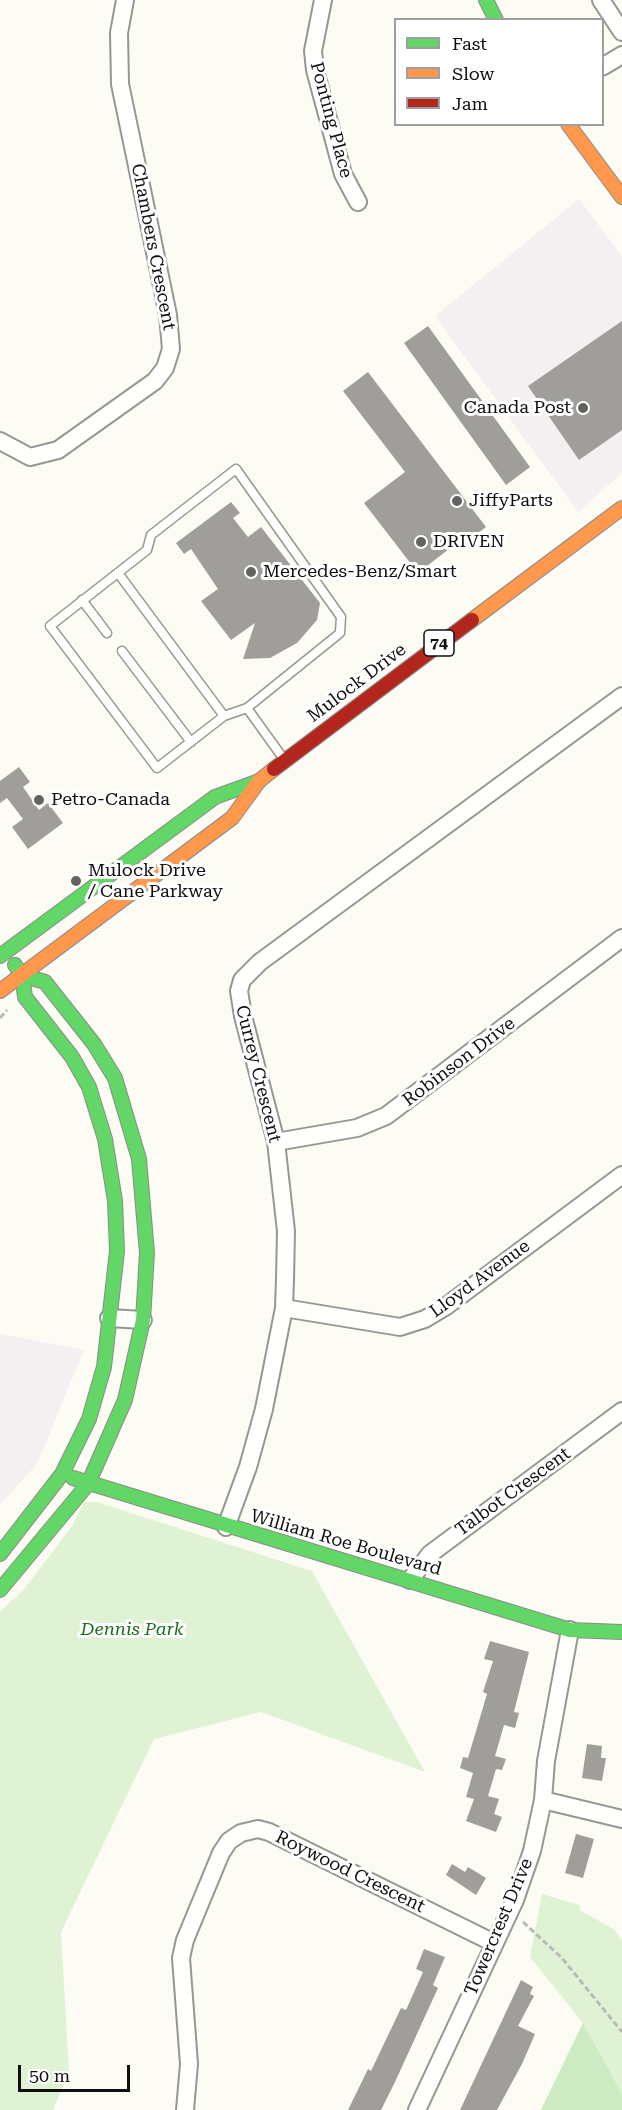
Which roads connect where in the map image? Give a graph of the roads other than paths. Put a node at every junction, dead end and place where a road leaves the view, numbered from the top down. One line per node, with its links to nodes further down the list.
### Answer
1 (125, 0): 12 (street, Chambers Crescent)
2 (323, 0): 11 (street, Ponting Place)
3 (486, 0): 5 (main road)
4 (601, 0): 6 (street)
5 (495, 18)
6 (622, 32)
7 (622, 55): 8 (street)
8 (604, 66)
9 (569, 126): 10 (main road)
10 (622, 197)
11 (358, 202)
12 (0, 441)
13 (622, 508): 22 (main road, Mulock Drive / 74)
14 (118, 573): 15 (lane); 19 (lane); 20 (lane)
15 (82, 600): 16 (lane); 21 (lane)
16 (108, 633)
17 (122, 651): 21 (lane)
18 (622, 696): 28 (street, Currey Crescent)
19 (247, 708): 20 (lane); 22 (lane)
20 (224, 716): 21 (lane)
21 (191, 742)
22 (284, 760): 23 (main road, Mulock Drive / 74)
23 (259, 781): 25 (main road, Mulock Drive / 74); 26 (main road, Mulock Drive / 74)
24 (622, 938): 28 (street, Robinson Drive)
25 (3, 954): 26 (main road)
26 (22, 975): 27 (main road, Mulock Drive / 74); 31 (main road); 32 (main road)
27 (0, 991)
28 (276, 1142): 30 (street, Currey Crescent)
29 (622, 1175): 30 (street, Lloyd Avenue)
30 (284, 1308): 36 (street, Currey Crescent)
31 (109, 1318): 32 (street); 34 (main road)
32 (143, 1320): 35 (main road)
33 (622, 1411): 38 (street, Talbot Crescent)
34 (62, 1474): 35 (main road, William Roe Boulevard); 37 (main road)
35 (88, 1484): 36 (main road, William Roe Boulevard); 39 (main road)
36 (226, 1527): 38 (main road, William Roe Boulevard)
37 (0, 1554)
38 (410, 1580): 40 (main road, William Roe Boulevard)
39 (0, 1590)
40 (570, 1630): 41 (main road, William Roe Boulevard); 42 (street, Towercrest Drive)
41 (622, 1632)
42 (543, 1800): 43 (street); 44 (street, Towercrest Drive)
43 (622, 1819)
44 (494, 1943): 45 (street, Roywood Crescent); 46 (street, Towercrest Drive)
45 (185, 2110)
46 (417, 2110)

